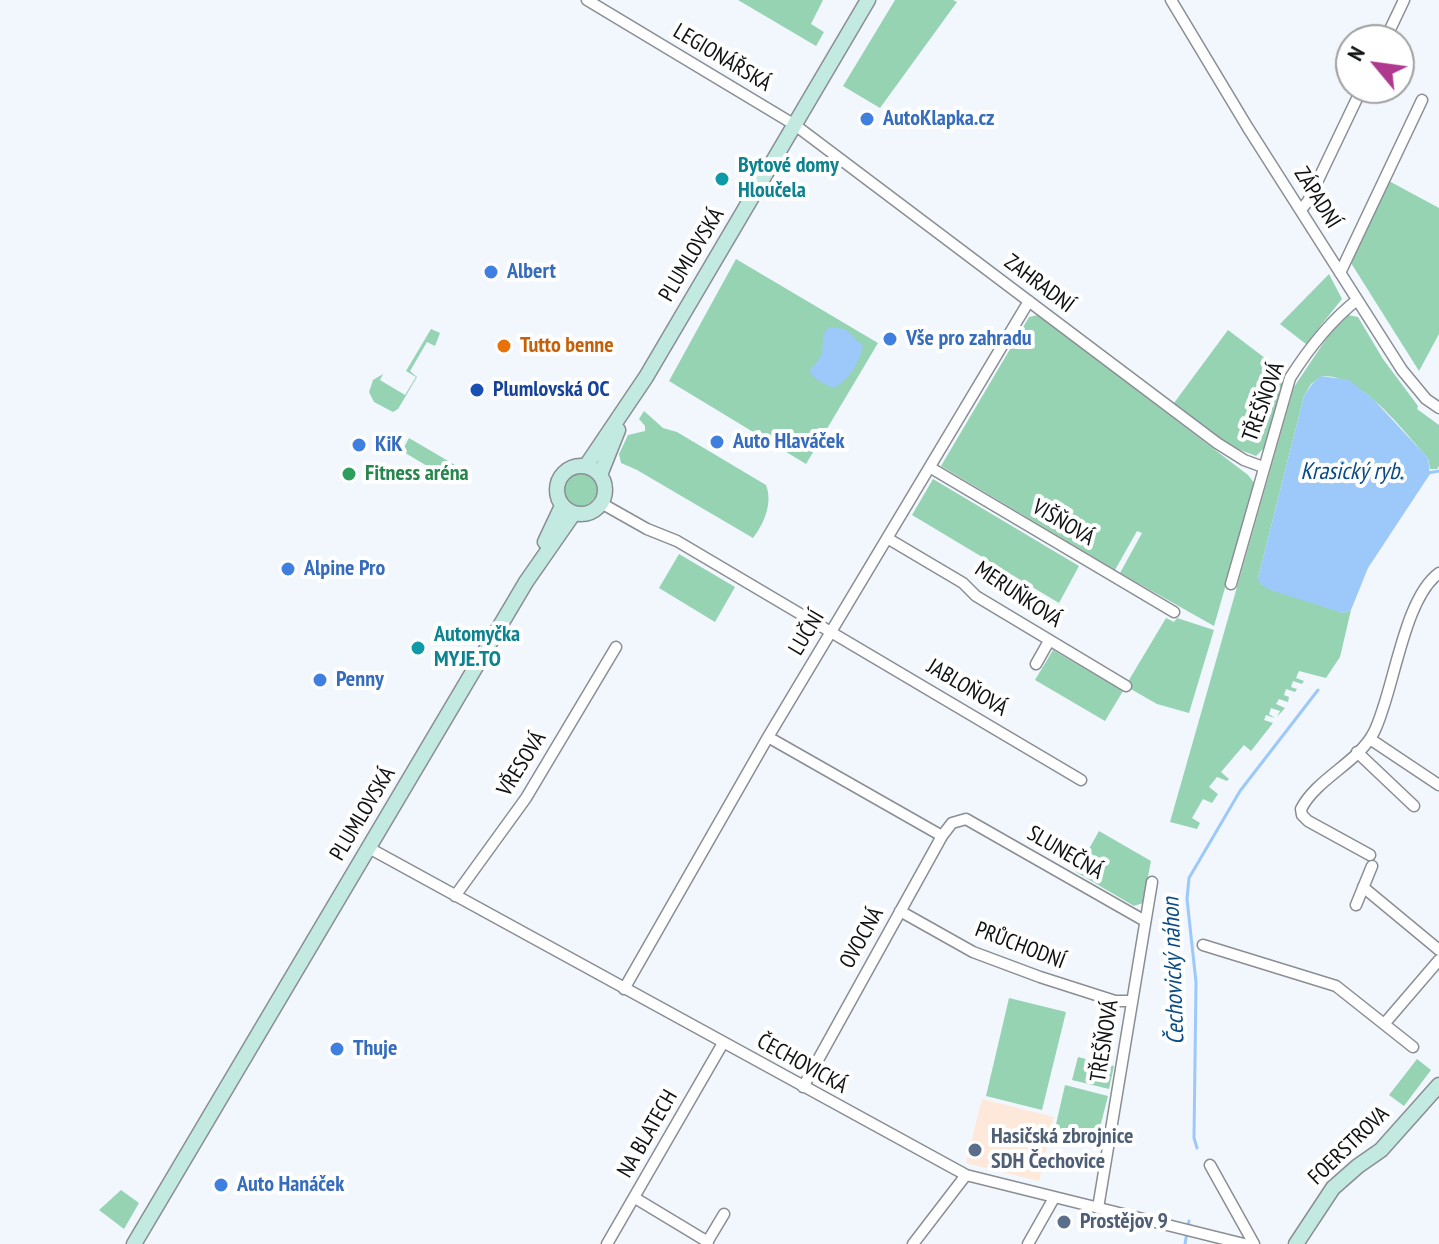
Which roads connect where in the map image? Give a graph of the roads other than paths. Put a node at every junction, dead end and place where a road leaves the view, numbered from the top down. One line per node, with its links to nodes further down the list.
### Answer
1 (587, 0): 8 (street, LEGIONÁŘSKÁ)
2 (868, 0): 8 (main road, PLUMLOVSKÁ)
3 (1171, 0): 9 (street, ZÁPADNÍ)
4 (1404, 0): 5 (street)
5 (1393, 24)
6 (1422, 100): 10 (street)
7 (1354, 104): 9 (street)
8 (795, 125): 12 (street, ZAHRADNÍ); 13 (main road, PLUMLOVSKÁ)
9 (1301, 210): 10 (street, ZÁPADNÍ)
10 (1340, 273): 11 (street, ZÁPADNÍ)
11 (1357, 300): 14 (street, ZÁPADNÍ); 16 (street, TŘEŠŇOVÁ)
12 (1029, 301): 16 (street, ZAHRADNÍ); 17 (street, LUČNÍ)
13 (627, 407): 15 (main road, PLUMLOVSKÁ); 18 (main road, PLUMLOVSKÁ)
14 (1439, 408)
15 (586, 466): 18 (main road); 20 (main road, PLUMLOVSKÁ)
16 (1263, 467): 23 (street, TŘEŠŇOVÁ)
17 (931, 468): 21 (street, LUČNÍ); 24 (street, VIŠŇOVÁ)
18 (600, 475): 19 (main road, PLUMLOVSKÁ)
19 (601, 503): 20 (main road); 25 (street)
20 (568, 510): 38 (main road, PLUMLOVSKÁ)
21 (887, 538): 25 (street, LUČNÍ); 26 (street, MERUŇKOVÁ)
22 (1439, 573): 31 (street)
23 (1231, 584)
24 (1174, 612)
25 (831, 631): 30 (street, LUČNÍ); 33 (street, JABLOŇOVÁ)
26 (1049, 641): 28 (street); 29 (street, MERUŇKOVÁ)
27 (616, 647): 41 (street, VŘESOVÁ)
28 (1036, 664)
29 (1126, 686)
30 (768, 737): 37 (street); 48 (street, LUČNÍ)
31 (1370, 739): 32 (street); 34 (street)
32 (1357, 752): 35 (street); 40 (street)
33 (1081, 780)
34 (1439, 785)
35 (1414, 806)
36 (966, 819): 37 (street, OVOCNÁ); 44 (street, SLUNEČNÁ)
37 (942, 836): 43 (street, OVOCNÁ)
38 (369, 848): 41 (street, ČECHOVICKÁ); 62 (main road, PLUMLOVSKÁ)
39 (1152, 882): 44 (street, TŘEŠŇOVÁ)
40 (1363, 887): 42 (street); 46 (street)
41 (455, 896): 48 (street, ČECHOVICKÁ)
42 (1356, 905)
43 (900, 911): 49 (street, PRŮCHODNÍ); 54 (street, OVOCNÁ)
44 (1145, 921): 49 (street, TŘEŠŇOVÁ)
45 (1203, 945): 50 (street)
46 (1439, 950)
47 (1439, 960): 50 (street)
48 (624, 989): 51 (street, ČECHOVICKÁ)
49 (1131, 1001): 59 (street, TŘEŠŇOVÁ)
50 (1385, 1023): 52 (street)
51 (723, 1043): 54 (street, ČECHOVICKÁ); 57 (street, NA BLATECH)
52 (1413, 1047)
53 (1439, 1085): 68 (main road, FOERSTROVA)
54 (803, 1087): 56 (street, ČECHOVICKÁ)
55 (1210, 1165): 67 (street)
56 (966, 1175): 58 (street, ČECHOVICKÁ); 64 (street)
57 (635, 1198): 61 (street); 63 (street, NA BLATECH)
58 (1054, 1198): 59 (street, ČECHOVICKÁ); 65 (street)
59 (1098, 1208): 66 (street, ČECHOVICKÁ)
60 (724, 1214): 61 (street)
61 (707, 1243)
62 (134, 1244)
63 (607, 1244)
64 (913, 1244)
65 (1028, 1244)
66 (1244, 1244)
67 (1254, 1244)
68 (1296, 1244)

